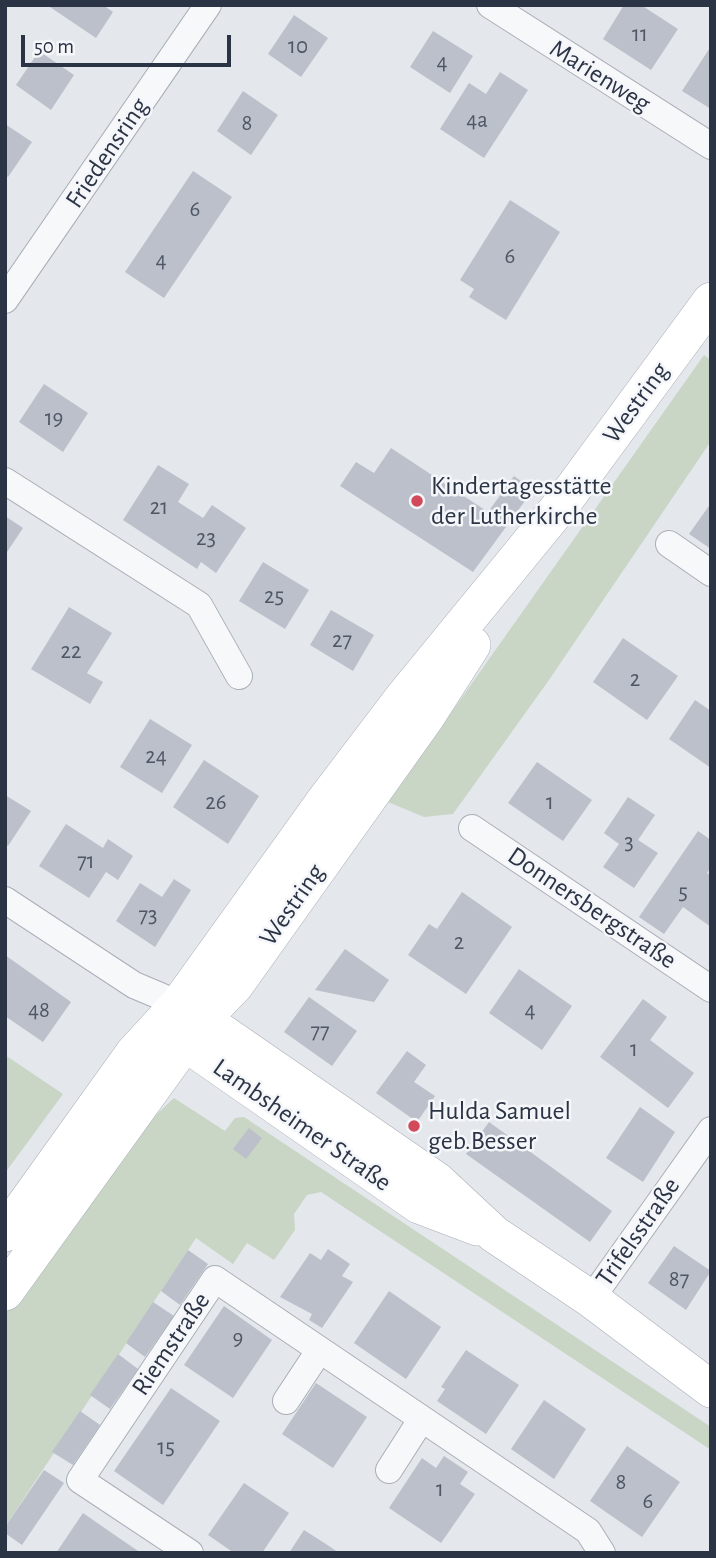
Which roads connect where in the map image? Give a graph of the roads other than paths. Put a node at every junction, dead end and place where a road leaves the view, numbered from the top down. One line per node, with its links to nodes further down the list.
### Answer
1 (208, 5): 4 (street, Friedensring)
2 (490, 5): 3 (street, Marienweg)
3 (711, 146)
4 (5, 300)
5 (711, 301): 13 (main road, Westring)
6 (5, 481): 9 (street)
7 (669, 544): 8 (street)
8 (711, 573)
9 (239, 676)
10 (472, 828): 12 (street, Donnersbergstraße)
11 (5, 900): 13 (street, Lambsheimer Straße)
12 (711, 989)
13 (181, 1023): 15 (main road, Westring); 16 (main road, Westring); 17 (main road, Lambsheimer Straße)
14 (711, 1130): 17 (street, Trifelsstraße)
15 (5, 1233)
16 (5, 1292)
17 (591, 1299): 19 (main road, Lambsheimer Straße)
18 (319, 1351): 20 (street); 21 (street, Riemstraße); 23 (street, Riemstraße)
19 (711, 1389)
20 (286, 1401)
21 (421, 1420): 22 (street); 24 (street, Riemstraße)
22 (389, 1470)
23 (187, 1552)
24 (602, 1553)

